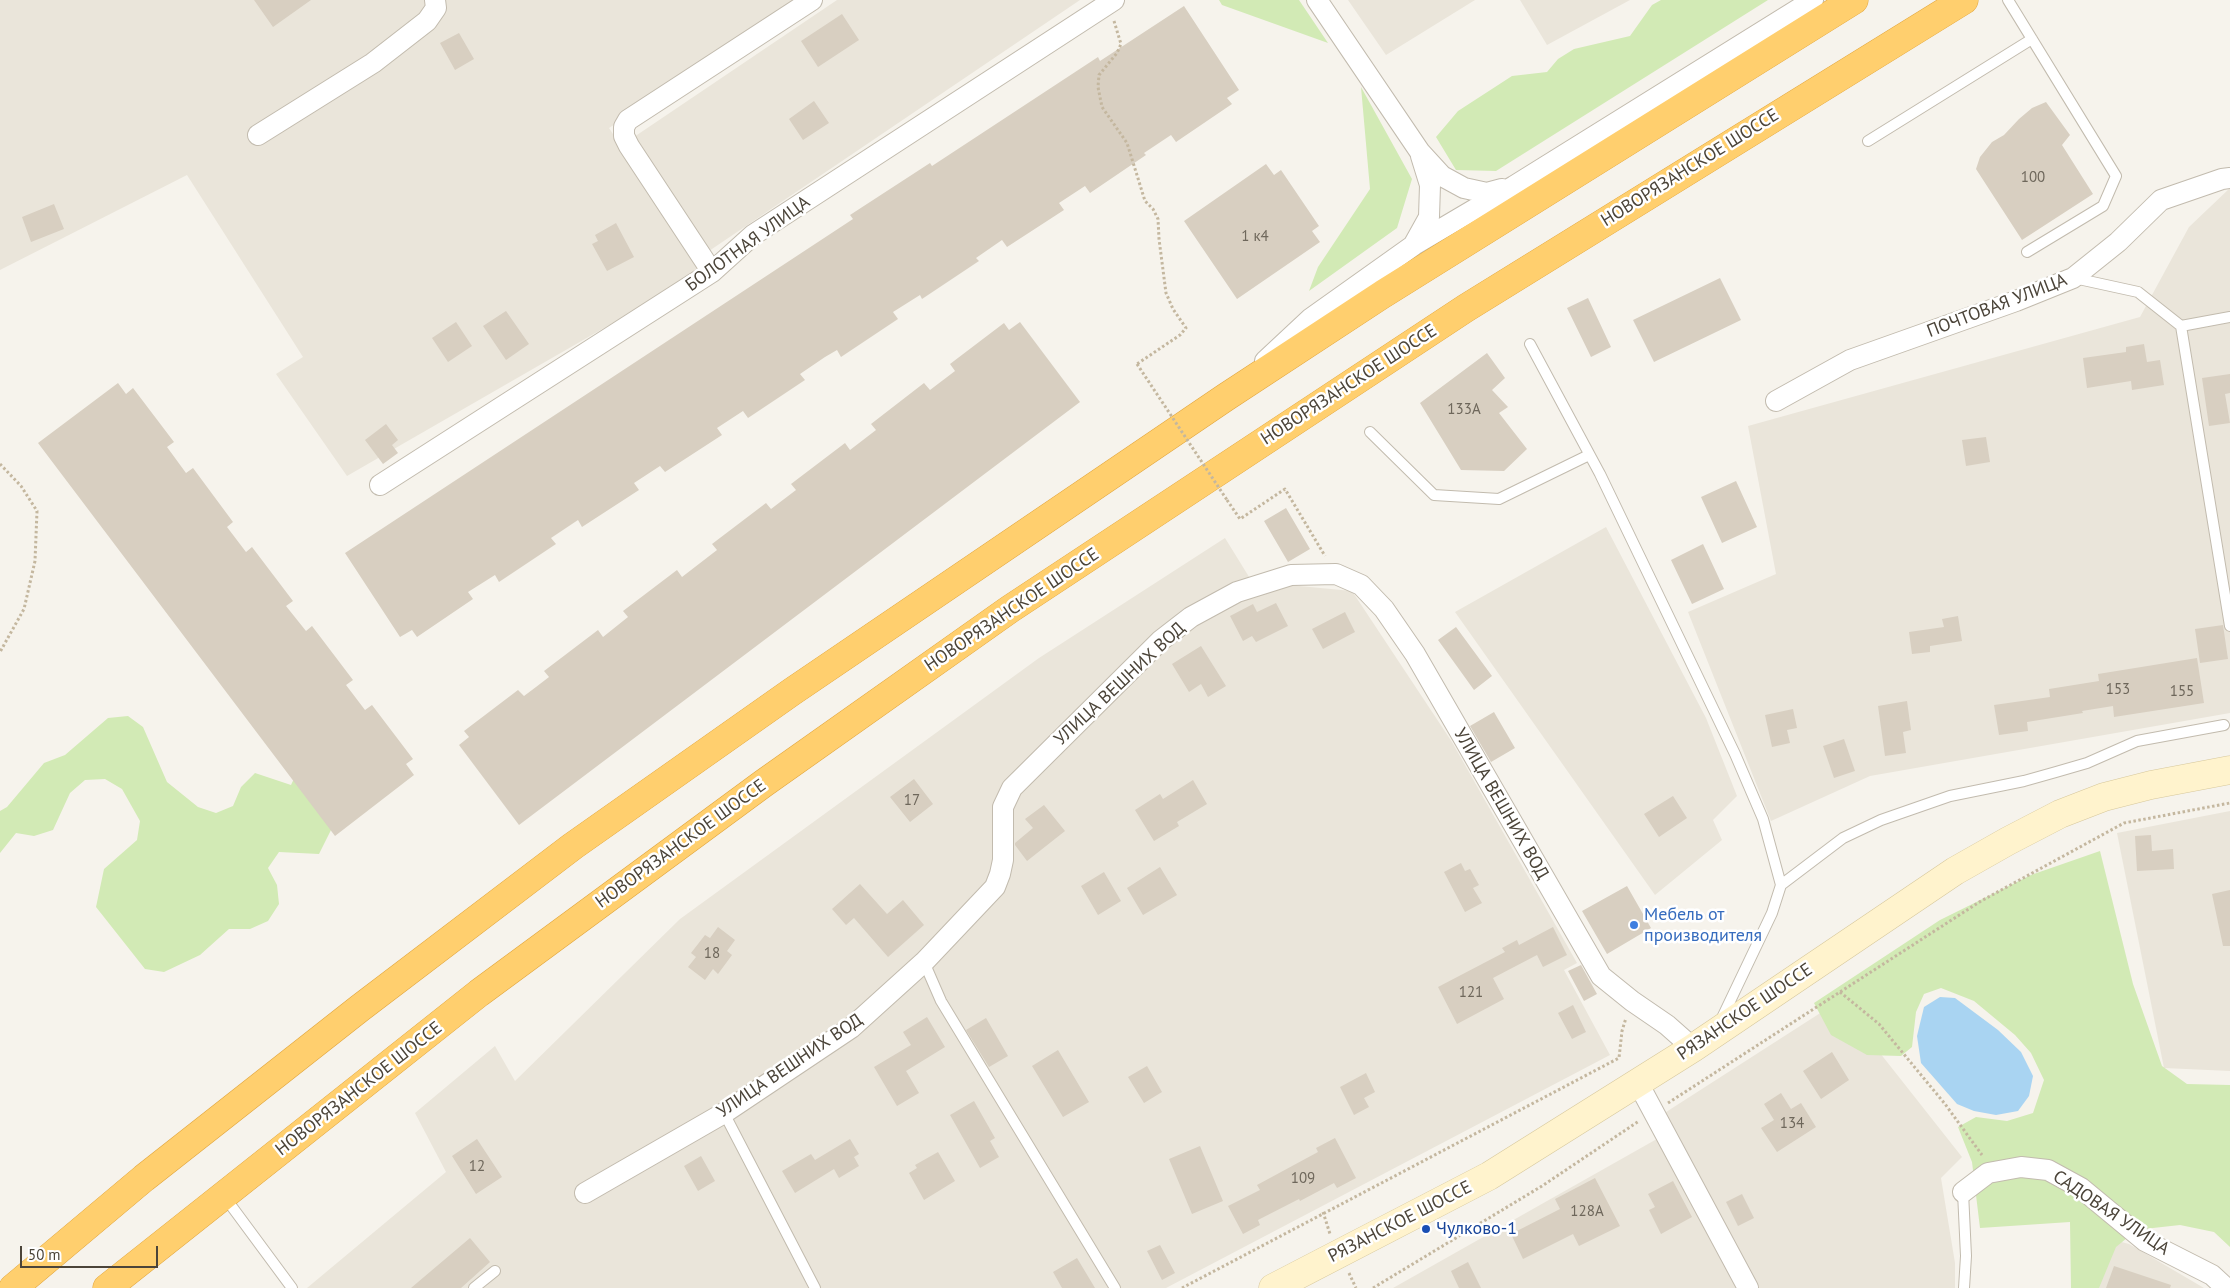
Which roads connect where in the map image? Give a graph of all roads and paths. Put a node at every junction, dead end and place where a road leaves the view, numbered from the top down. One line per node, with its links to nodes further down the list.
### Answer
1 (436, 0): 10 (street)
2 (812, 0): 17 (street)
3 (1114, 0): 17 (street, БОЛОТНАЯ УЛИЦА); 28 (path, bridge)
4 (1317, 0): 12 (street)
5 (1813, 0): 14 (street)
6 (1854, 0): 22 (highway)
7 (1964, 0): 46 (highway, НОВОРЯЗАНСКОЕ ШОССЕ)
8 (2008, 0): 9 (lane)
9 (2032, 39): 11 (lane); 16 (lane)
10 (258, 135)
11 (1868, 140)
12 (1420, 152): 14 (street); 15 (street)
13 (2230, 178): 18 (street, ПОЧТОВАЯ УЛИЦА)
14 (1514, 186): 15 (street)
15 (1414, 245): 22 (street)
16 (2027, 252)
17 (712, 272): 27 (street, БОЛОТНАЯ УЛИЦА)
18 (2073, 278): 20 (lane); 23 (street, ПОЧТОВАЯ УЛИЦА)
19 (2230, 317): 20 (lane)
20 (2181, 326): 29 (lane)
21 (1530, 344): 25 (lane)
22 (1226, 398): 51 (highway)
23 (1776, 401)
24 (1370, 432): 25 (lane)
25 (1589, 455): 34 (lane)
26 (0, 464): 30 (path)
27 (380, 485)
28 (1336, 574): 35 (street, УЛИЦА ВЕШНИХ ВОД); 37 (street, УЛИЦА ВЕШНИХ ВОД)
29 (2230, 626)
30 (0, 652)
31 (2224, 725): 34 (lane)
32 (2230, 770): 38 (main road, РЯЗАНСКОЕ ШОССЕ)
33 (2230, 803): 36 (path)
34 (1781, 885): 38 (lane)
35 (924, 962): 41 (street, УЛИЦА ВЕШНИХ ВОД); 56 (lane)
36 (1840, 992): 42 (path); 43 (path)
37 (1632, 1002): 39 (street, УЛИЦА ВЕШНИХ ВОД); 47 (path)
38 (1716, 1032): 39 (main road, РЯЗАНСКОЕ ШОССЕ)
39 (1694, 1048): 40 (main road, РЯЗАНСКОЕ ШОССЕ)
40 (1638, 1083): 42 (street); 58 (main road, РЯЗАНСКОЕ ШОССЕ)
41 (724, 1112): 45 (street, УЛИЦА ВЕШНИХ ВОД); 55 (lane)
42 (1654, 1112): 60 (path); 61 (street)
43 (1995, 1172): 44 (street, САДОВАЯ УЛИЦА); 63 (street, САДОВАЯ УЛИЦА)
44 (1964, 1192): 62 (lane)
45 (585, 1193)
46 (224, 1196): 52 (highway, НОВОРЯЗАНСКОЕ ШОССЕ); 53 (lane)
47 (1323, 1212): 48 (path); 57 (path)
48 (1331, 1239)
49 (495, 1271): 54 (lane)
50 (1348, 1272): 59 (path)
51 (13, 1288)
52 (107, 1288)
53 (292, 1288)
54 (474, 1288)
55 (815, 1288)
56 (1115, 1288)
57 (1182, 1288)
58 (1273, 1288)
59 (1356, 1288)
60 (1373, 1288)
61 (1748, 1288)
62 (1964, 1288)
63 (2226, 1288)

